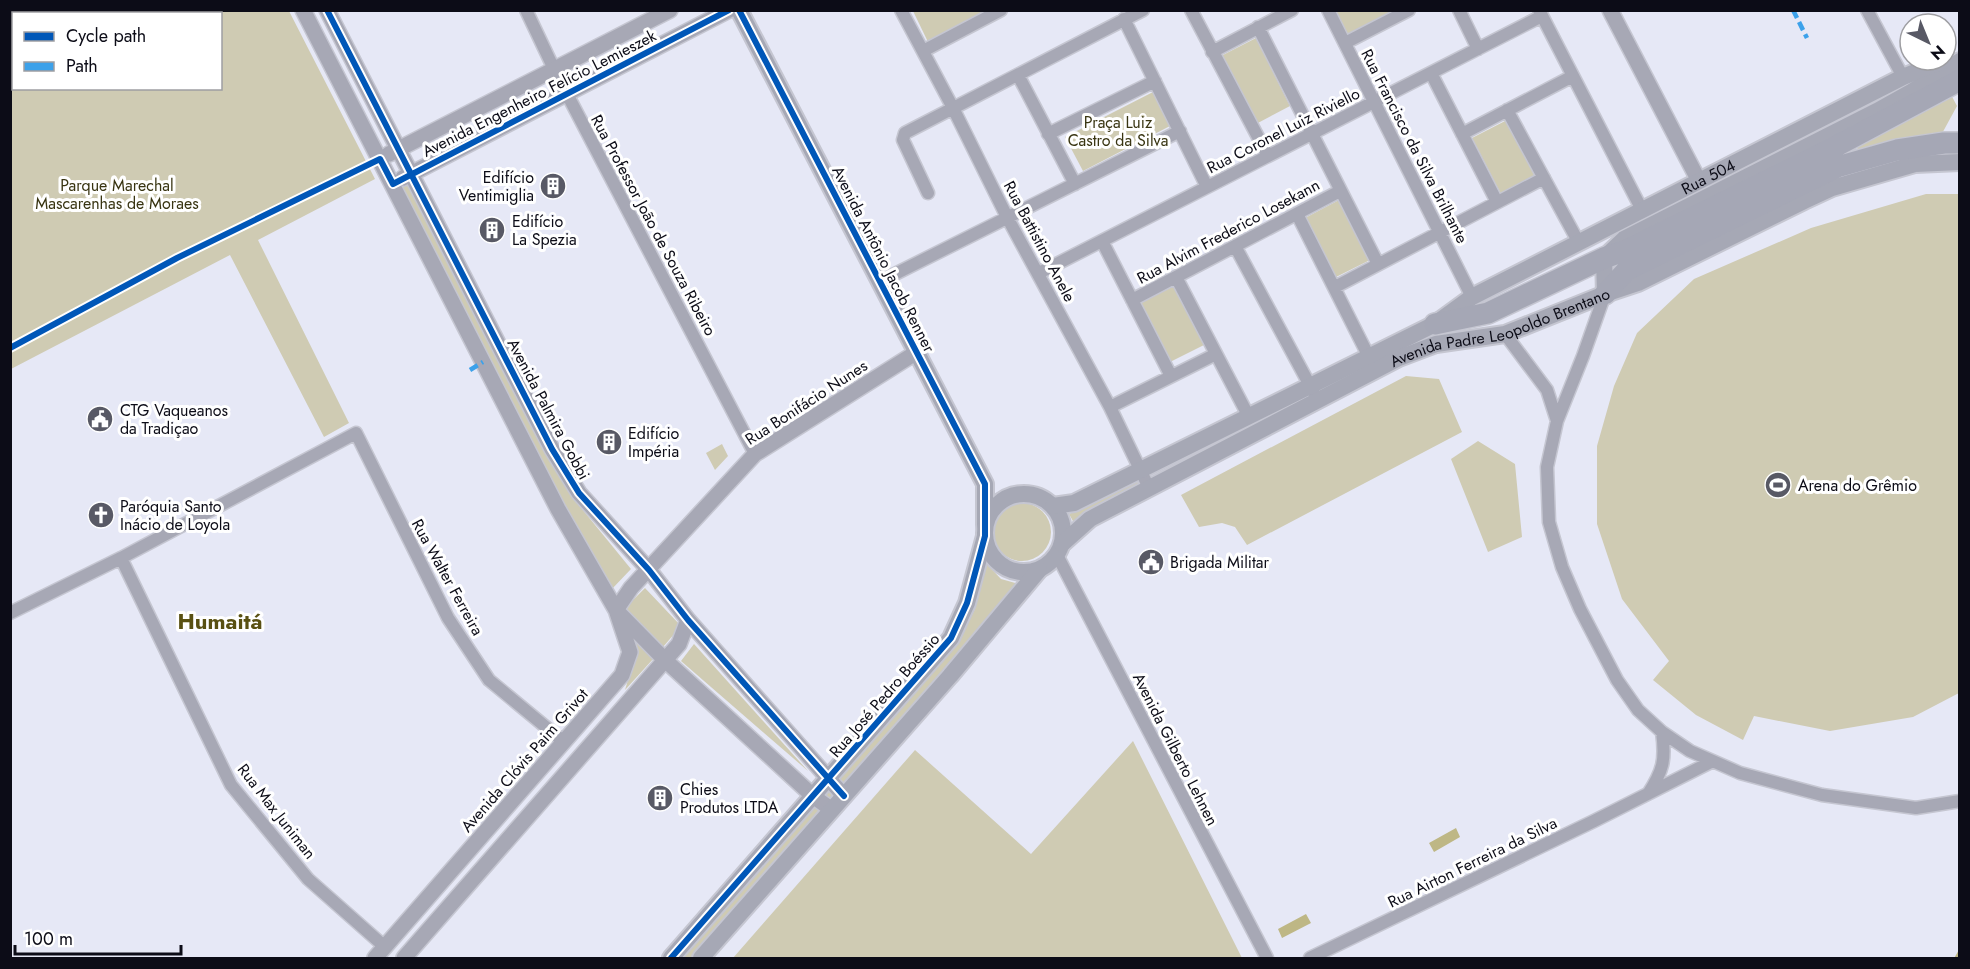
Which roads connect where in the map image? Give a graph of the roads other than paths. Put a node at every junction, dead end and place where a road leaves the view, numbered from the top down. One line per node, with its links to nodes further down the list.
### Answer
1 (303, 10): 44 (street)
2 (327, 10): 42 (street, Avenida Palmira Gobbi)
3 (526, 10): 25 (street, Rua Professor João de Souza Ribeiro)
4 (670, 10): 25 (street, Avenida Engenheiro Felício Lemieszek)
5 (729, 10): 33 (street, Avenida Engenheiro Felício Lemieszek)
6 (739, 10): 67 (main road, Avenida Antônio Jacob Renner)
7 (901, 10): 22 (street, Rua Battistino Anele)
8 (1001, 10): 22 (street)
9 (1143, 10): 18 (street)
10 (1191, 10): 23 (street)
11 (1292, 10): 19 (street)
12 (1328, 10): 20 (street, Rua Francisco da Silva Brilhante)
13 (1409, 10): 20 (street)
14 (1459, 10): 21 (street)
15 (1610, 10): 48 (street)
16 (1867, 10): 30 (street)
17 (1540, 13): 21 (street, Rua Coronel Luiz Riviello); 29 (street)
18 (1124, 19): 28 (street); 32 (street)
19 (1258, 27): 23 (street); 39 (street)
20 (1345, 43): 34 (street, Rua Francisco da Silva Brilhante)
21 (1478, 49): 26 (street, Rua Coronel Luiz Riviello)
22 (923, 51): 35 (street, Rua Battistino Anele)
23 (1212, 52): 43 (street)
24 (1959, 61): 55 (main road)
25 (554, 69): 33 (street, Rua Professor João de Souza Ribeiro); 42 (street, Avenida Engenheiro Felício Lemieszek)
26 (1431, 72): 34 (street, Rua Coronel Luiz Riviello); 40 (street)
27 (1916, 72): 30 (main road, Rua 504)
28 (1018, 75): 35 (street); 38 (street)
29 (1573, 76): 36 (street); 56 (street)
30 (1903, 77): 48 (main road, Rua 504)
31 (1959, 80): 63 (highway)
32 (1155, 81): 37 (street); 38 (street)
33 (567, 94): 46 (street, Avenida Engenheiro Felício Lemieszek); 84 (street, Rua Professor João de Souza Ribeiro)
34 (1373, 102): 39 (street, Rua Coronel Luiz Riviello); 59 (street, Rua Francisco da Silva Brilhante)
35 (953, 108): 53 (street); 58 (street, Rua Battistino Anele)
36 (1507, 110): 40 (street); 47 (street)
37 (1180, 131): 50 (street); 51 (street)
38 (1048, 134): 50 (street)
39 (1311, 134): 43 (street, Rua Coronel Luiz Riviello); 52 (street)
40 (1462, 134): 54 (street)
41 (1959, 143): 69 (highway)
42 (397, 150): 44 (street, Avenida Engenheiro Felício Lemieszek); 46 (street, Avenida Palmira Gobbi)
43 (1268, 156): 51 (street, Rua Coronel Luiz Riviello)
44 (380, 159): 49 (street)
45 (1959, 162): 69 (main road, Avenida Padre Leopoldo Brentano)
46 (410, 175): 49 (street, Avenida Engenheiro Felício Lemieszek); 94 (street, Avenida Palmira Gobbi)
47 (1544, 178): 54 (street); 61 (street)
48 (1699, 181): 55 (main road); 56 (main road, Rua 504)
49 (393, 184): 96 (street)
50 (1075, 184): 58 (street)
51 (1207, 187): 60 (street, Rua Coronel Luiz Riviello)
52 (1340, 191): 57 (street, Rua Alvim Frederico Losekann); 64 (street)
53 (928, 194)
54 (1497, 202): 59 (street)
55 (1682, 209): 63 (main road)
56 (1642, 210): 61 (main road, Rua 504)
57 (1297, 214): 62 (street, Rua Alvim Frederico Losekann); 68 (street)
58 (1007, 217): 65 (street, Rua Battistino Anele); 67 (street)
59 (1439, 232): 64 (street); 70 (street, Rua Francisco da Silva Brilhante)
60 (1102, 241): 65 (street, Rua Coronel Luiz Riviello); 71 (street)
61 (1579, 243): 70 (main road, Rua 504)
62 (1235, 246): 66 (street, Rua Alvim Frederico Losekann); 79 (street)
63 (1604, 258): 69 (main road); 72 (highway)
64 (1378, 264): 68 (street)
65 (1039, 273): 80 (street, Rua Battistino Anele)
66 (1176, 277): 71 (street, Rua Alvim Frederico Losekann); 76 (street)
67 (881, 281): 75 (main road, Avenida Antônio Jacob Renner)
68 (1335, 287): 77 (street)
69 (1605, 294): 73 (main road, Avenida Padre Leopoldo Brentano); 82 (street)
70 (1472, 297): 72 (main road, Avenida Padre Leopoldo Brentano)
71 (1132, 300): 78 (street)
72 (1435, 324): 74 (main road, Avenida Padre Leopoldo Brentano)
73 (1505, 334): 74 (main road, Avenida Padre Leopoldo Brentano); 82 (street)
74 (1396, 351): 77 (main road, Avenida Padre Leopoldo Brentano); 79 (main road, Avenida Padre Leopoldo Brentano)
75 (917, 352): 84 (street, Rua Bonifácio Nunes); 87 (main road, Avenida Antônio Jacob Renner)
76 (1216, 354): 78 (street); 81 (street)
77 (1369, 357): 79 (main road, Avenida Padre Leopoldo Brentano)
78 (1171, 376): 80 (street)
79 (1313, 393): 81 (main road, Avenida Padre Leopoldo Brentano); 85 (main road, Avenida Padre Leopoldo Brentano)
80 (1110, 406): 86 (street, Rua Battistino Anele)
81 (1249, 417): 83 (main road, Avenida Padre Leopoldo Brentano)
82 (1557, 421): 100 (street)
83 (1176, 453): 85 (main road); 86 (main road, Avenida Padre Leopoldo Brentano)
84 (755, 454): 94 (street, Rua Bonifácio Nunes)
85 (1185, 469): 88 (main road, Avenida Padre Leopoldo Brentano)
86 (1142, 470): 88 (street, Rua Battistino Anele); 90 (main road, Avenida Padre Leopoldo Brentano)
87 (985, 484): 89 (main road); 91 (main road, Avenida Antônio Jacob Renner)
88 (1149, 488): 92 (main road, Avenida Padre Leopoldo Brentano)
89 (1008, 497): 90 (main road); 91 (main road)
90 (1053, 506): 92 (main road)
91 (985, 530): 95 (main road); 103 (main road, Rua José Pedro Boéssio)
92 (1059, 550): 95 (main road); 114 (street, Avenida Gilberto Lehnen)
93 (121, 558): 97 (street); 101 (street, Rua Walter Ferreira); 109 (street, Rua Max Juniman)
94 (649, 570): 96 (street); 98 (street, Avenida Palmira Gobbi)
95 (1039, 570): 106 (main road)
96 (616, 610): 99 (street); 101 (street, Avenida Clóvis Paim Grivot)
97 (10, 613)
98 (688, 620): 99 (street); 103 (street, Avenida Palmira Gobbi)
99 (665, 660): 105 (street); 111 (street)
100 (1662, 732): 102 (street); 104 (street)
101 (564, 742): 109 (street, Avenida Clóvis Paim Grivot)
102 (1711, 762): 104 (street, Rua Airton Ferreira da Silva); 107 (street)
103 (829, 778): 105 (main road, Rua José Pedro Boéssio); 106 (street, Avenida Palmira Gobbi)
104 (1648, 795): 115 (street, Rua Airton Ferreira da Silva)
105 (813, 796): 108 (street); 112 (main road, Rua José Pedro Boéssio)
106 (844, 796): 108 (main road)
107 (1959, 801)
108 (832, 810): 113 (main road)
109 (380, 953): 110 (street, Rua Max Juniman)
110 (398, 958)
111 (404, 958)
112 (671, 958)
113 (701, 958)
114 (1266, 958)
115 (1310, 958)

